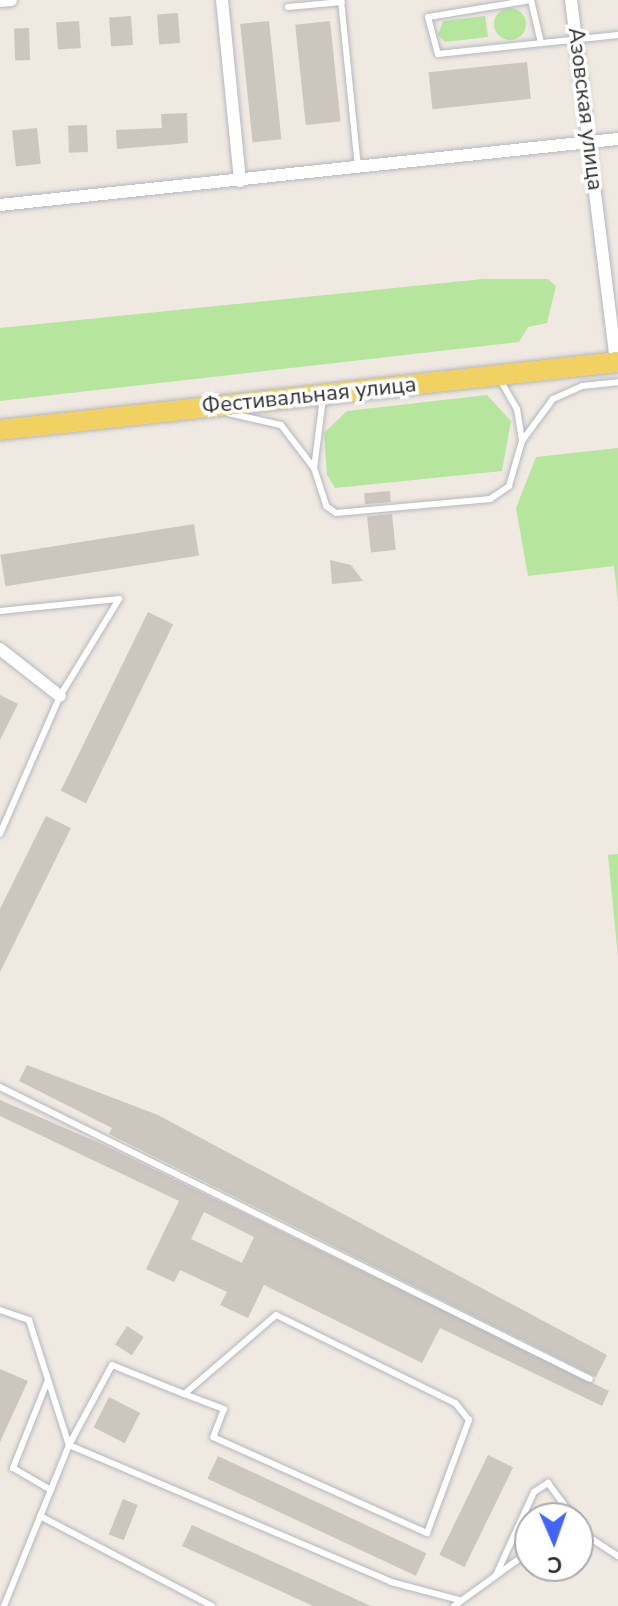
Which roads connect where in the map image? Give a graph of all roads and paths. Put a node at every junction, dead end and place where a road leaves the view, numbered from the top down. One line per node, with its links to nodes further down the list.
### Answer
1 (11, 0): 4 (street)
2 (222, 0): 13 (street)
3 (571, 0): 8 (street, Азовская улица)
4 (0, 1)
5 (342, 1): 6 (lane); 12 (lane)
6 (288, 7)
7 (618, 35): 8 (lane)
8 (576, 39): 9 (lane); 11 (street, Азовская улица)
9 (541, 43): 9 (lane)
10 (618, 139): 11 (street)
11 (589, 142): 12 (street); 15 (street, Азовская улица)
12 (358, 166): 13 (street)
13 (240, 181): 14 (street)
14 (0, 205)
15 (617, 369): 16 (main road, Фестивальная улица); 20 (lane)
16 (498, 375): 17 (main road, Фестивальная улица); 20 (lane)
17 (323, 395): 18 (main road, Фестивальная улица); 21 (lane)
18 (205, 407): 19 (main road, Фестивальная улица); 21 (lane)
19 (0, 430)
20 (522, 441): 21 (lane)
21 (314, 468)
22 (0, 611): 24 (lane)
23 (0, 649): 24 (street)
24 (60, 696): 25 (lane)
25 (0, 834)
26 (0, 1087): 28 (lane)
27 (0, 1310): 29 (lane)
28 (590, 1379)
29 (48, 1380): 31 (lane); 32 (lane)
30 (184, 1394): 30 (lane); 31 (lane)
31 (69, 1445): 32 (lane); 41 (lane)
32 (51, 1490): 35 (lane)
33 (534, 1502): 34 (lane)
34 (562, 1502)
35 (40, 1516): 42 (lane); 43 (lane)
36 (514, 1536): 40 (lane)
37 (594, 1540): 38 (lane)
38 (618, 1556)
39 (514, 1562): 40 (lane)
40 (496, 1575): 41 (lane)
41 (457, 1603)
42 (4, 1606)
43 (212, 1606)

